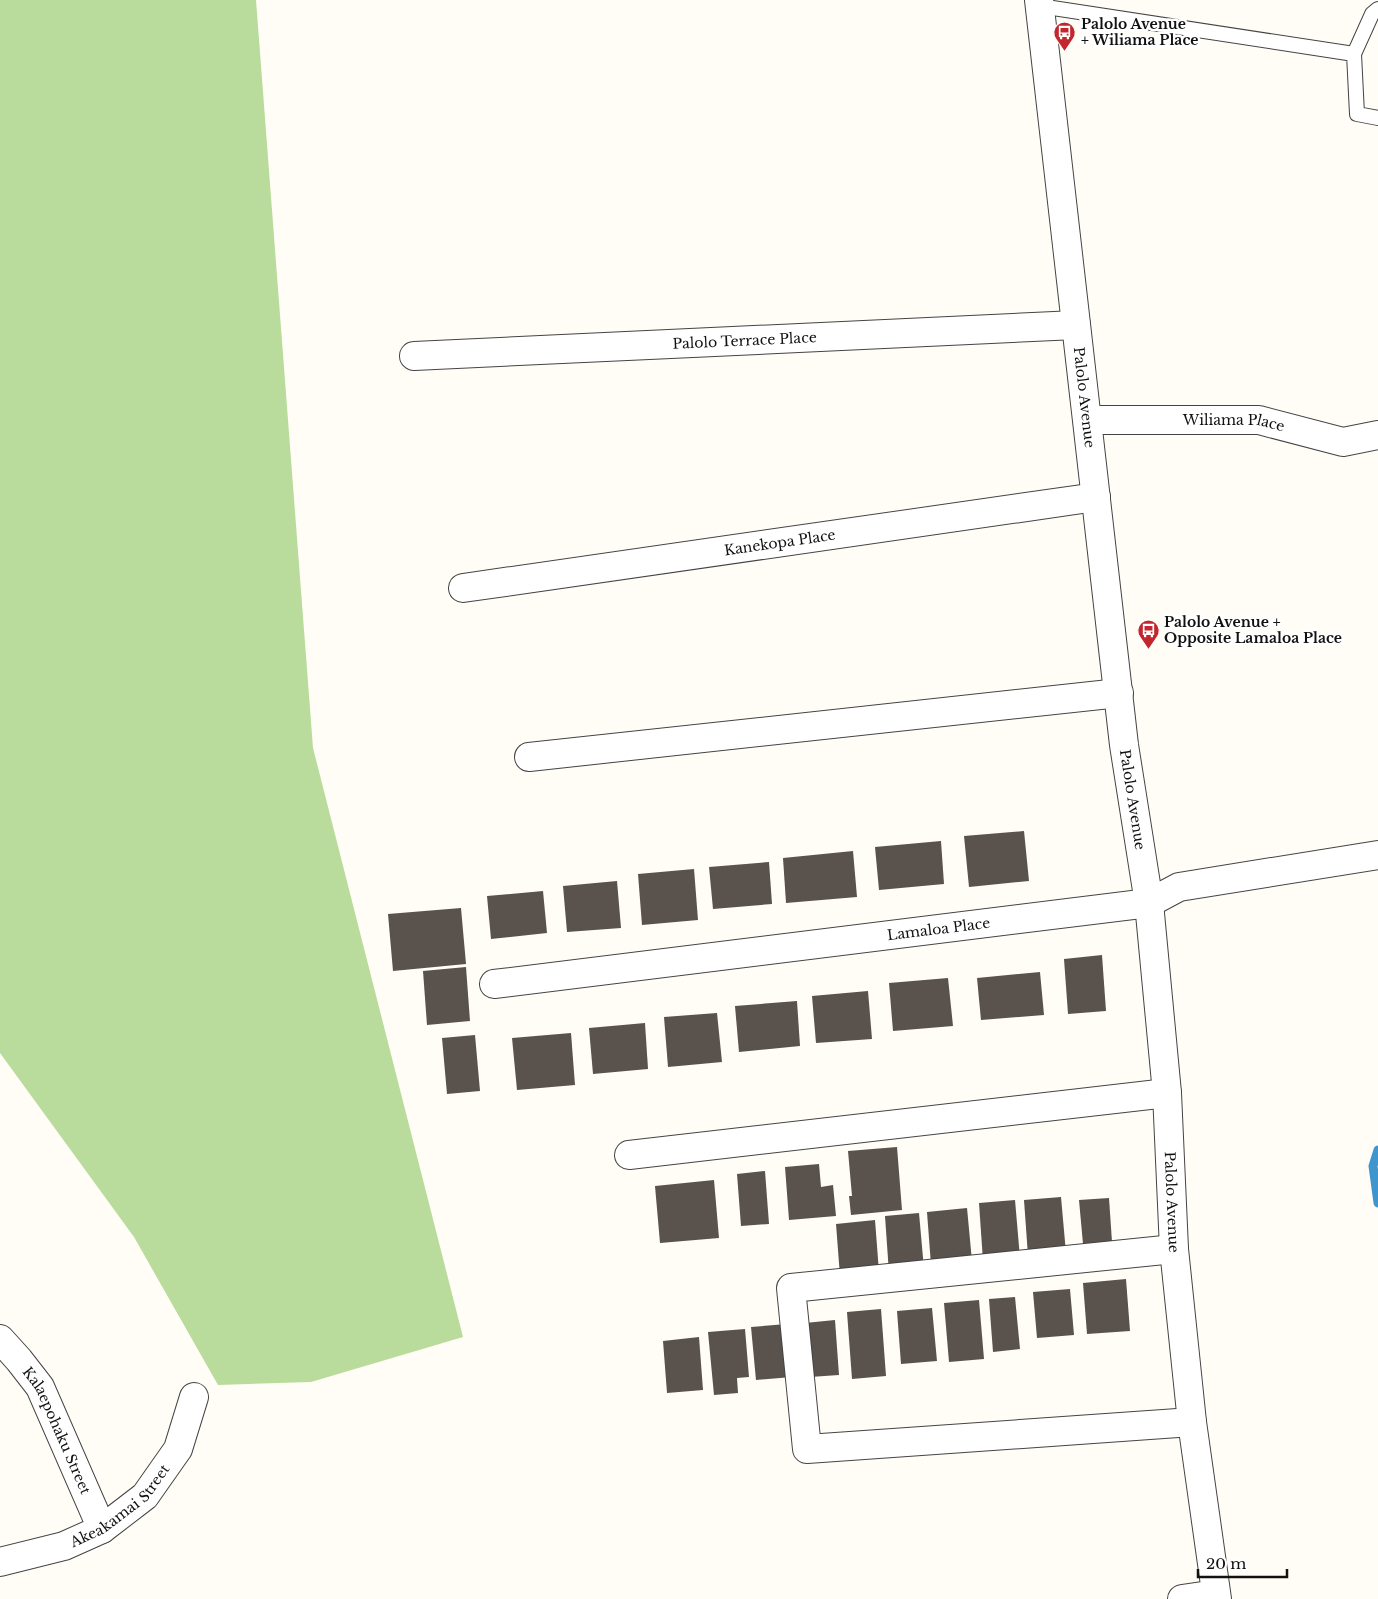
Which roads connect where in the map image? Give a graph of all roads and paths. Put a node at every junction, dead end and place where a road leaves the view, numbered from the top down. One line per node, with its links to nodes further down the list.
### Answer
1 (1039, 3): 3 (lane); 5 (street, Palolo Avenue)
2 (1378, 9): 3 (lane)
3 (1354, 54): 4 (lane)
4 (1378, 118)
5 (1076, 325): 6 (street, Palolo Terrace Place); 7 (street, Palolo Avenue)
6 (414, 356)
7 (1088, 420): 8 (street, Wiliama Place); 9 (street, Palolo Avenue)
8 (1378, 436)
9 (1096, 497): 10 (street, Kanekopa Place); 11 (street, Palolo Avenue)
10 (463, 588)
11 (1119, 693): 12 (street); 14 (street, Palolo Avenue)
12 (529, 757)
13 (1378, 855): 14 (street, Lamaloa Place)
14 (1149, 903): 15 (street, Lamaloa Place); 16 (street, Palolo Avenue)
15 (494, 984)
16 (1167, 1093): 17 (street); 18 (street, Palolo Avenue)
17 (629, 1154)
18 (1174, 1249): 21 (street, Palolo Avenue); 21 (street)
19 (0, 1339): 22 (street, Kalaepohaku Street)
20 (194, 1398): 22 (street, Akeakamai Street)
21 (1192, 1422): 24 (street, Palolo Avenue)
22 (102, 1528): 23 (street, Akeakamai Street)
23 (0, 1562)
24 (1216, 1597): 25 (street)
25 (1182, 1599)

